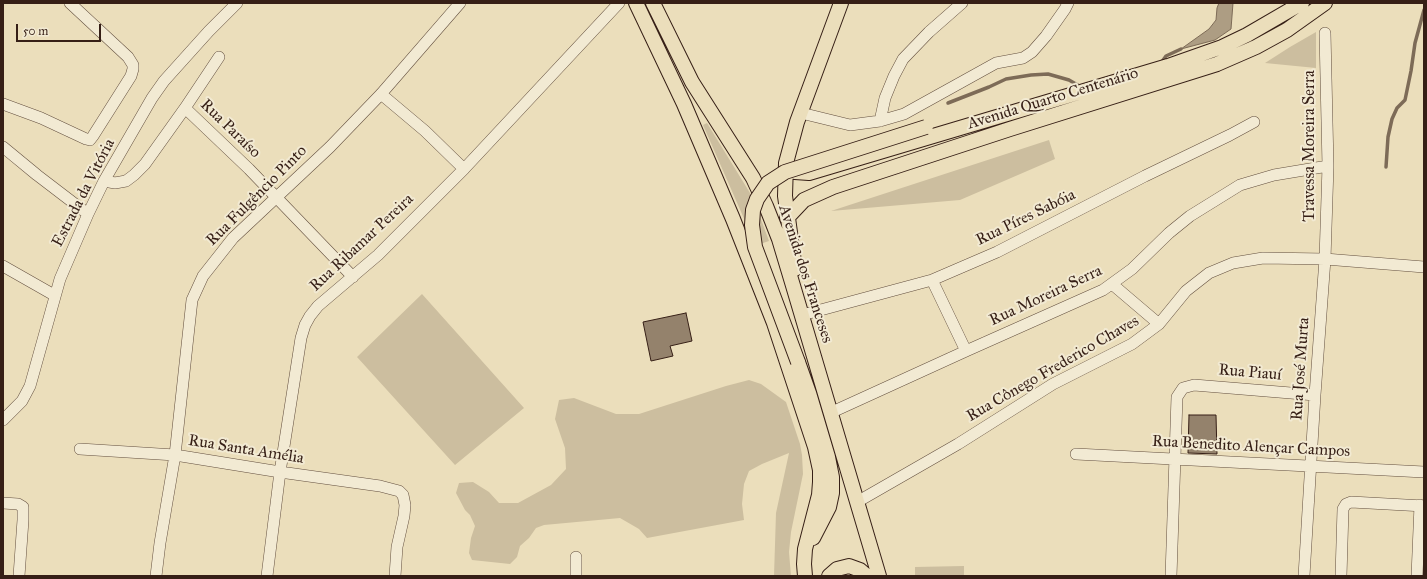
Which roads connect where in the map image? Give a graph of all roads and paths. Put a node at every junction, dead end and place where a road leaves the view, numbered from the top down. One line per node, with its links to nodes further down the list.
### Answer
1 (70, 3): 15 (street)
2 (237, 3): 25 (street, Estrada da Vitória)
3 (460, 3): 14 (street, Rua Fulgêncio Pinto)
4 (619, 3): 24 (street, Rua Ribamar Pereira)
5 (636, 3): 53 (main road)
6 (653, 3): 36 (main road, Avenida dos Franceses)
7 (841, 3): 17 (main road)
8 (962, 3): 19 (street)
9 (1068, 3): 19 (street)
10 (1302, 3): 18 (main road, Avenida Quarto Centenário)
11 (1325, 3): 28 (main road, Avenida Quarto Centenário)
12 (1325, 33): 23 (street, Travessa Moreira Serra)
13 (219, 57): 16 (street)
14 (381, 94): 24 (street); 26 (street, Rua Fulgêncio Pinto)
15 (3, 104)
16 (186, 108): 25 (street); 26 (street, Rua Paraíso)
17 (801, 113): 19 (street); 22 (main road)
18 (1007, 115): 22 (main road, Avenida Quarto Centenário); 53 (main road, bridge)
19 (880, 121)
20 (1254, 122): 33 (street, Rua Píres Sabóia)
21 (3, 146): 27 (street)
22 (786, 164): 28 (main road)
23 (1328, 166): 29 (street, Travessa Moreira Serra); 34 (street, Rua Moreira Serra)
24 (464, 169): 32 (street, Rua Ribamar Pereira)
25 (104, 181): 27 (street, Estrada da Vitória)
26 (276, 198): 32 (street, Rua Paraíso); 44 (street, Rua Fulgêncio Pinto)
27 (88, 214): 35 (street, Estrada da Vitória)
28 (787, 218): 36 (main road)
29 (1325, 259): 31 (street, Rua Cônego Frederico Chaves); 37 (street, Rua Cônego Frederico Chaves); 39 (street, Rua José Murta)
30 (3, 266): 35 (street)
31 (1424, 267)
32 (353, 277): 47 (street, Rua Ribamar Pereira)
33 (932, 280): 36 (street, Rua Píres Sabóia); 38 (street)
34 (1112, 284): 37 (street); 38 (street, Rua Moreira Serra)
35 (54, 295): 41 (street, Estrada da Vitória)
36 (802, 315): 40 (main road, Avenida dos Franceses)
37 (1159, 324): 49 (street, Rua Cônego Frederico Chaves)
38 (966, 351): 40 (street, Rua Moreira Serra)
39 (1315, 395): 45 (street, Rua Piauí); 46 (street, Rua José Murta)
40 (830, 413): 49 (main road, Avenida dos Franceses)
41 (3, 420)
42 (80, 449): 44 (street, Rua Santa Amélia)
43 (1076, 454): 45 (street, Rua Benedito Alençar Campos)
44 (175, 455): 47 (street, Rua Santa Amélia); 55 (street, Rua Fulgêncio Pinto)
45 (1176, 459): 46 (street, Rua Benedito Alençar Campos); 62 (street)
46 (1310, 466): 48 (street, Rua Benedito Alençar Campos); 63 (street, Rua José Murta)
47 (280, 472): 56 (street, Rua Ribamar Pereira); 57 (street, Rua Santa Amélia)
48 (1424, 472)
49 (857, 502): 61 (main road, Avenida dos Franceses)
50 (3, 503): 54 (street)
51 (1422, 506): 64 (street); 65 (street)
52 (576, 557): 58 (street)
53 (804, 570)
54 (19, 576)
55 (156, 576)
56 (267, 576)
57 (395, 576)
58 (576, 576)
59 (829, 576): 60 (main road)
60 (867, 576)
61 (879, 576)
62 (1171, 576)
63 (1304, 576)
64 (1341, 576)
65 (1417, 576)

